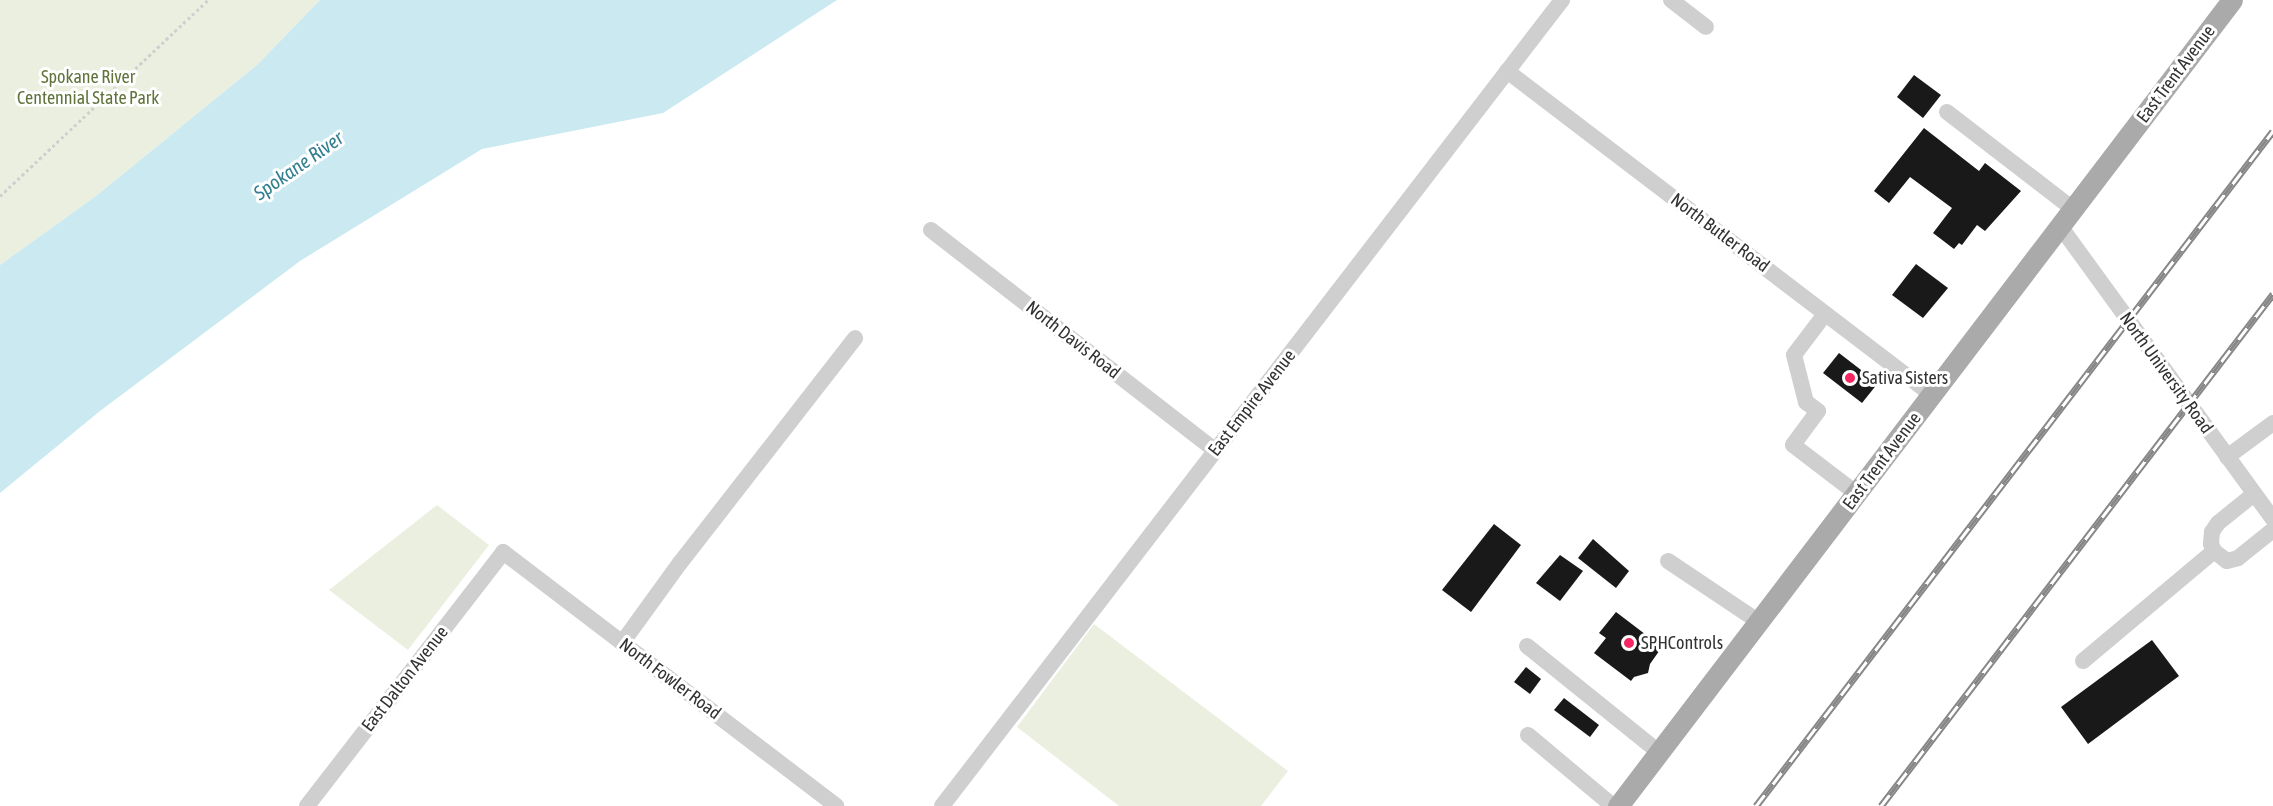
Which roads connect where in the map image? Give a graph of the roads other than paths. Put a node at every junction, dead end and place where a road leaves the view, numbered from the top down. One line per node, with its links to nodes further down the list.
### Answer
1 (1562, 0): 5 (street, East Empire Avenue)
2 (1671, 0): 4 (street)
3 (2232, 0): 7 (main road, East Trent Avenue)
4 (1706, 27)
5 (1507, 71): 10 (street, North Butler Road); 14 (street, East Empire Avenue)
6 (1947, 112): 7 (street)
7 (2073, 209): 8 (main road, East Trent Avenue)
8 (2060, 226): 12 (main road, East Trent Avenue); 15 (street, North University Road)
9 (931, 230): 14 (street, North Davis Road)
10 (1825, 314): 12 (street, North Butler Road); 16 (street)
11 (855, 338): 24 (street)
12 (1932, 395): 16 (main road, East Trent Avenue)
13 (2273, 423): 15 (street)
14 (1215, 450): 31 (street, East Empire Avenue)
15 (2227, 457): 17 (street, North University Road)
16 (1857, 494): 23 (main road, East Trent Avenue)
17 (2254, 494): 18 (street, North University Road); 20 (street)
18 (2273, 519)
19 (2273, 530): 20 (street)
20 (2214, 551): 26 (street)
21 (503, 552): 24 (street, North Fowler Road); 29 (street, East Dalton Avenue)
22 (1668, 561): 23 (street)
23 (1759, 622): 28 (main road, East Trent Avenue)
24 (622, 643): 30 (street, North Fowler Road)
25 (1527, 646): 28 (street)
26 (2083, 660)
27 (1528, 735): 32 (street)
28 (1659, 752): 32 (main road, East Trent Avenue)
29 (307, 806)
30 (836, 806)
31 (942, 806)
32 (1615, 806)

